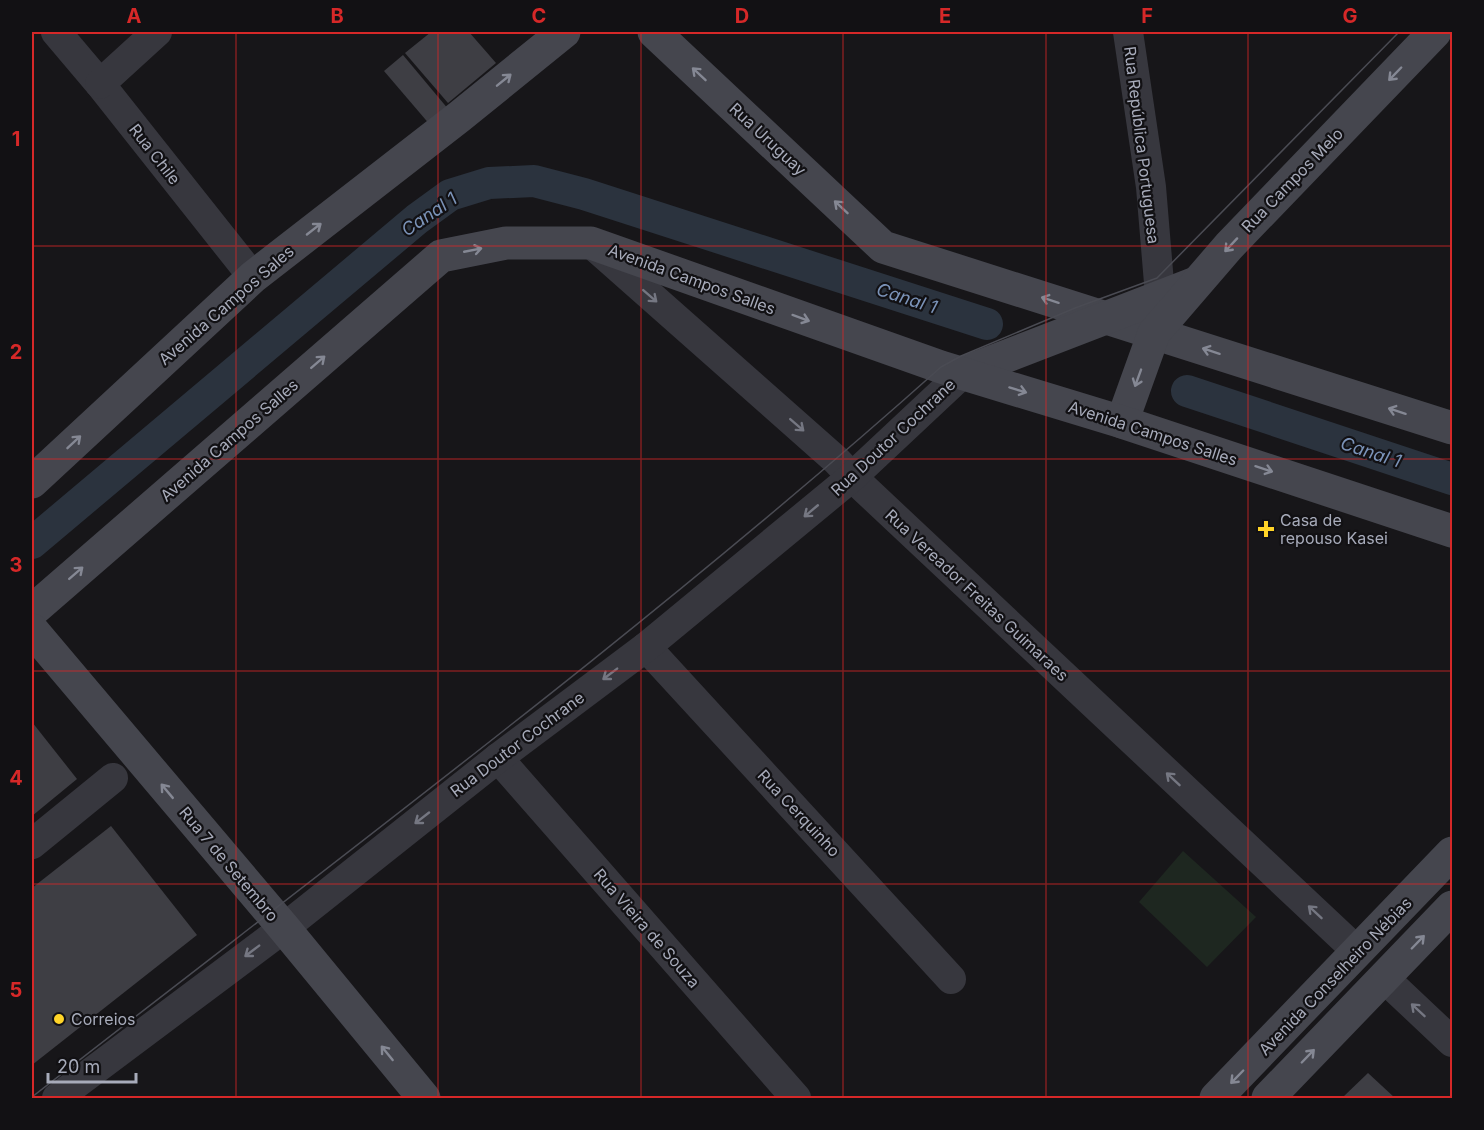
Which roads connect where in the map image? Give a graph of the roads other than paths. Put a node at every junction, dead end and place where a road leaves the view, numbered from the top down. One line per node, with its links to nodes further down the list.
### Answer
1 (56, 32): 7 (street, Rua Chile)
2 (157, 32): 7 (street)
3 (564, 32): 9 (street, Avenida Campos Sales, one-way to 3)
4 (654, 32): 12 (street, Rua Uruguay, one-way to 4)
5 (1128, 32): 11 (street, Rua República Portuguesa)
6 (1435, 32): 10 (street, Rua Campos Melo, one-way to 10)
7 (100, 84): 9 (street, Rua Chile)
8 (591, 243): 14 (street, Avenida Campos Salles, one-way to 14); 17 (street, Rua Vereador Freitas Guimaraes, one-way to 17); 20 (street, Avenida Campos Salles, one-way to 8)
9 (253, 277): 18 (street, Avenida Campos Sales, one-way to 9)
10 (1196, 283): 11 (street); 13 (street, Rua Campos Melo)
11 (1160, 295): 12 (street)
12 (1106, 318): 13 (street); 14 (street)
13 (1154, 333): 15 (street, one-way to 15); 16 (street, one-way to 13)
14 (963, 373): 15 (street, Avenida Campos Salles, one-way to 15); 17 (street, Rua Doutor Cochrane)
15 (1122, 422): 19 (street, Avenida Campos Salles, one-way to 19)
16 (1452, 428)
17 (852, 477): 22 (street, Rua Doutor Cochrane, one-way to 22); 29 (street, Rua Vereador Freitas Guimaraes, one-way to 17)
18 (32, 482)
19 (1452, 531)
20 (32, 611)
21 (32, 630): 28 (street, Rua 7 de Setembro, one-way to 21)
22 (646, 647): 23 (street, Rua Doutor Cochrane, one-way to 23); 31 (street, Rua Cerquinho)
23 (498, 758): 28 (street, Rua Doutor Cochrane, one-way to 28); 35 (street, Rua Vieira de Souza)
24 (113, 778): 25 (street)
25 (32, 844)
26 (1452, 853): 29 (street, Avenida Conselheiro Nébias)
27 (1452, 907): 30 (street, one-way to 27)
28 (284, 928): 33 (street, Rua Doutor Cochrane, one-way to 33); 34 (street, Rua 7 de Setembro, one-way to 28)
29 (1358, 952): 36 (street, Avenida Conselheiro Nébias, one-way to 36)
30 (1384, 978): 32 (street, one-way to 30); 37 (street, one-way to 30)
31 (951, 979)
32 (1452, 1042)
33 (57, 1098)
34 (424, 1098)
35 (796, 1098)
36 (1216, 1098)
37 (1268, 1098)

